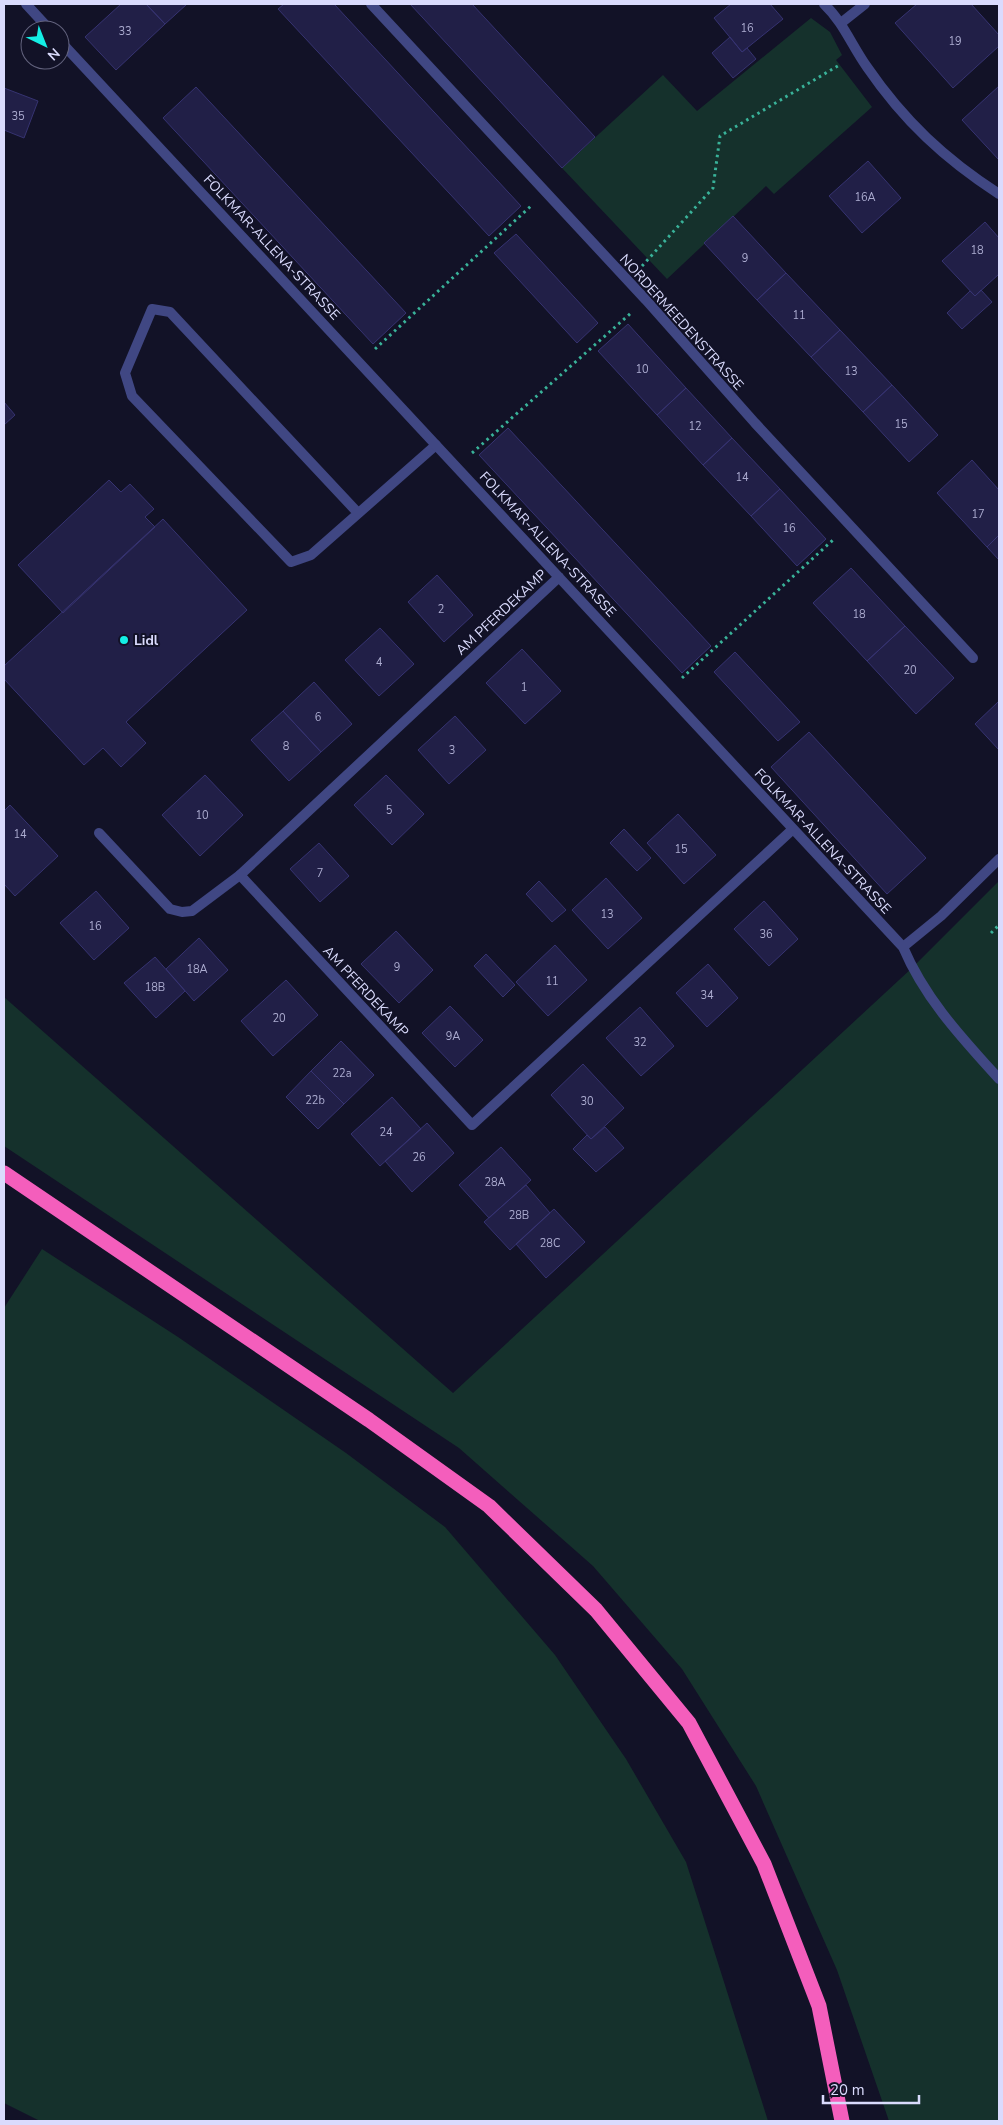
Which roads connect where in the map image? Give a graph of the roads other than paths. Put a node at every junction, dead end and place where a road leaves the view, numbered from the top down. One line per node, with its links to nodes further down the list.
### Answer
1 (26, 4): 5 (street)
2 (371, 4): 12 (street, NORDERMEEDENSTRASSE)
3 (824, 4): 6 (street)
4 (865, 4): 6 (street)
5 (41, 20)
6 (841, 24): 8 (street)
7 (70, 52): 9 (street, FOLKMAR-ALLENA-STRASSE)
8 (999, 194)
9 (436, 445): 10 (street); 11 (street, FOLKMAR-ALLENA-STRASSE)
10 (358, 513): 10 (street)
11 (559, 577): 13 (street, FOLKMAR-ALLENA-STRASSE); 16 (street, AM PFERDEKAMP)
12 (973, 658)
13 (793, 829): 16 (street, AM PFERDEKAMP); 17 (street, FOLKMAR-ALLENA-STRASSE)
14 (99, 833): 16 (street)
15 (999, 858): 17 (street)
16 (240, 876)
17 (903, 947): 18 (street, FOLKMAR-ALLENA-STRASSE)
18 (999, 1078)
19 (4, 1173): 20 (highway)
20 (842, 2121)

